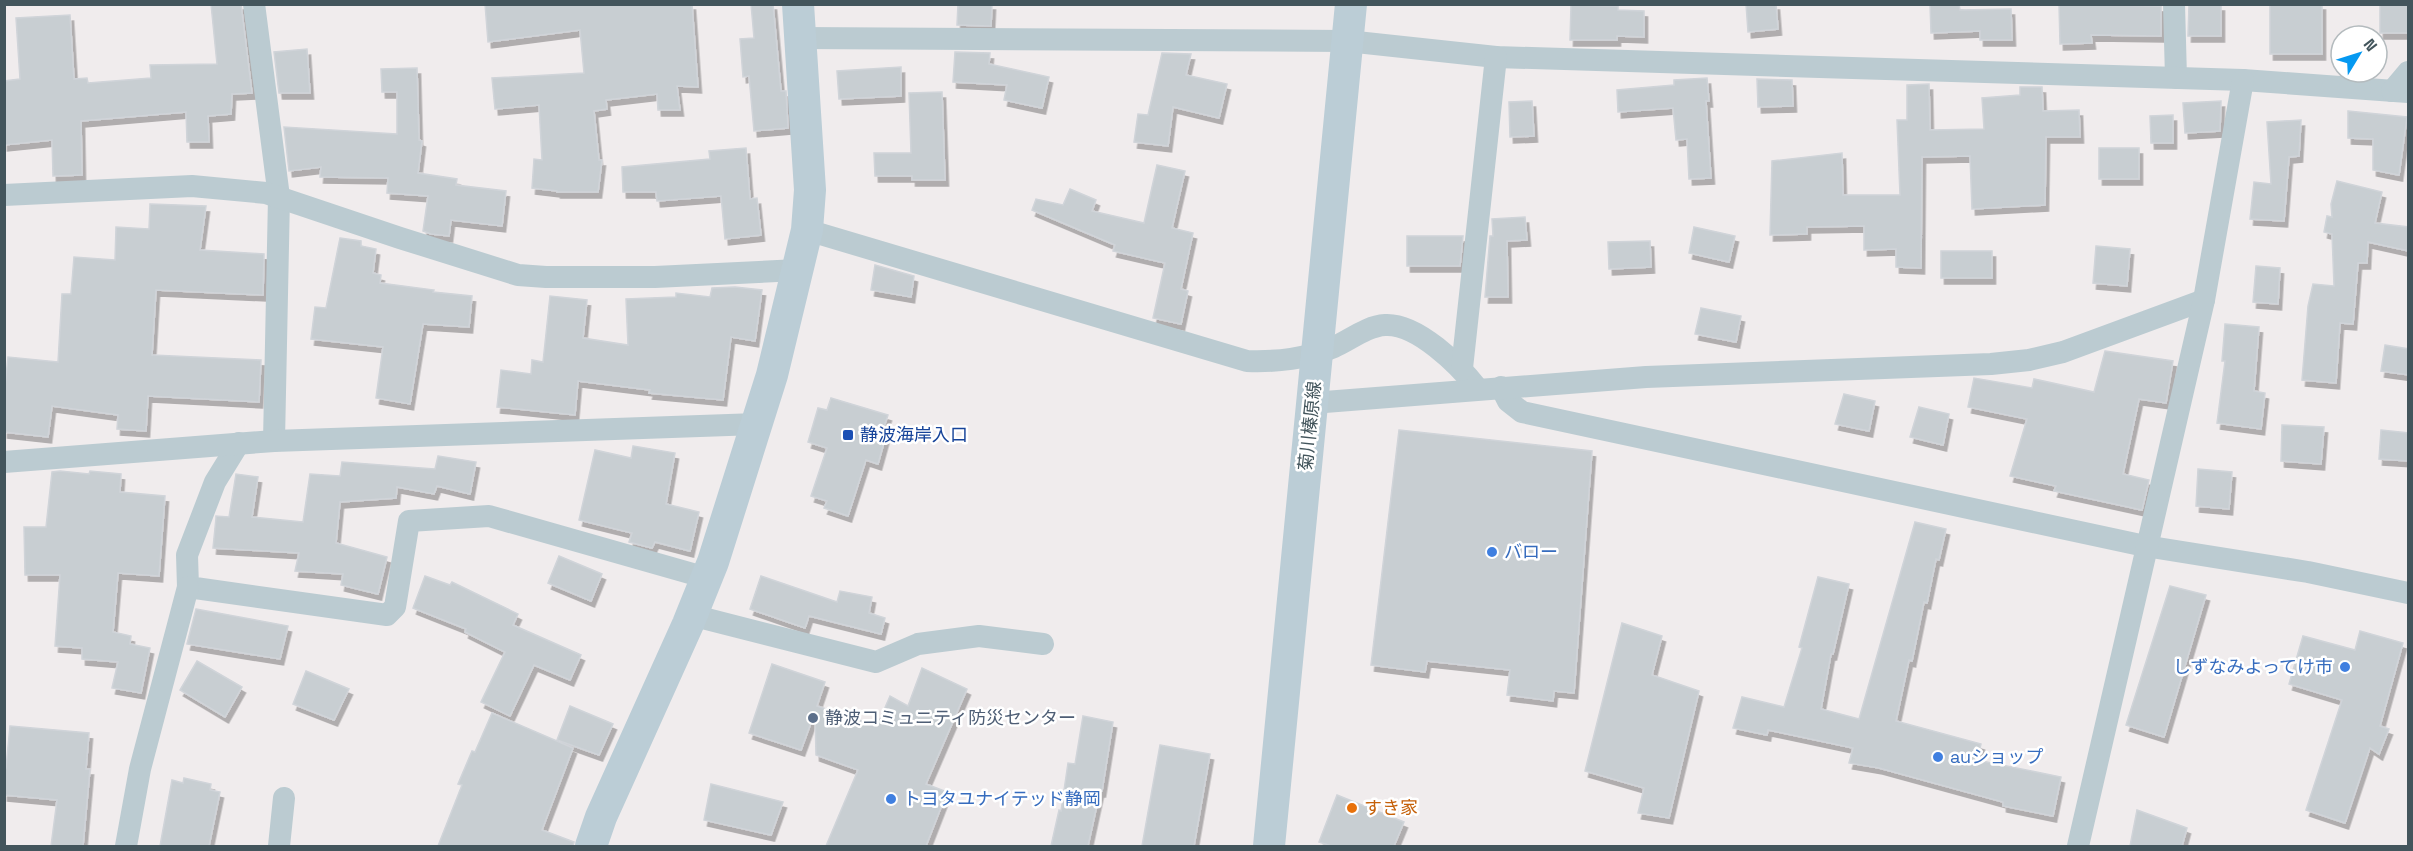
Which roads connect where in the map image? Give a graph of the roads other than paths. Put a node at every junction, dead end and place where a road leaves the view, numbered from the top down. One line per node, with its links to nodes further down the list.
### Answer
1 (254, 4): 13 (street)
2 (798, 4): 5 (street)
3 (1351, 4): 6 (street, 菊川榛原線)
4 (2174, 4): 9 (street)
5 (801, 38): 6 (street); 14 (street)
6 (1347, 40): 7 (street); 17 (street, 菊川榛原線)
7 (1496, 57): 9 (street); 18 (street)
8 (2409, 72): 11 (street)
9 (2176, 78): 10 (street)
10 (2243, 80): 11 (street); 16 (street)
11 (2400, 91)
12 (4, 195): 13 (street)
13 (279, 197): 15 (street); 23 (street)
14 (807, 230): 15 (street); 17 (street)
15 (798, 270): 22 (street)
16 (2204, 300): 19 (street); 26 (street)
17 (1317, 352): 18 (street); 21 (street, 菊川榛原線)
18 (1462, 368): 20 (street)
19 (1501, 387): 20 (street); 26 (street)
20 (1478, 389): 21 (street)
21 (1312, 403): 36 (street, 菊川榛原線)
22 (757, 424): 23 (street); 27 (street)
23 (274, 441): 24 (street)
24 (239, 443): 25 (street); 28 (street)
25 (4, 462)
26 (2145, 546): 29 (street); 37 (street)
27 (706, 578): 28 (street); 30 (street)
28 (188, 588): 33 (street)
29 (2409, 593)
30 (692, 615): 31 (street); 35 (street)
31 (1043, 644)
32 (284, 798): 34 (street)
33 (126, 846)
34 (279, 846)
35 (591, 846)
36 (1269, 846)
37 (2078, 846)

